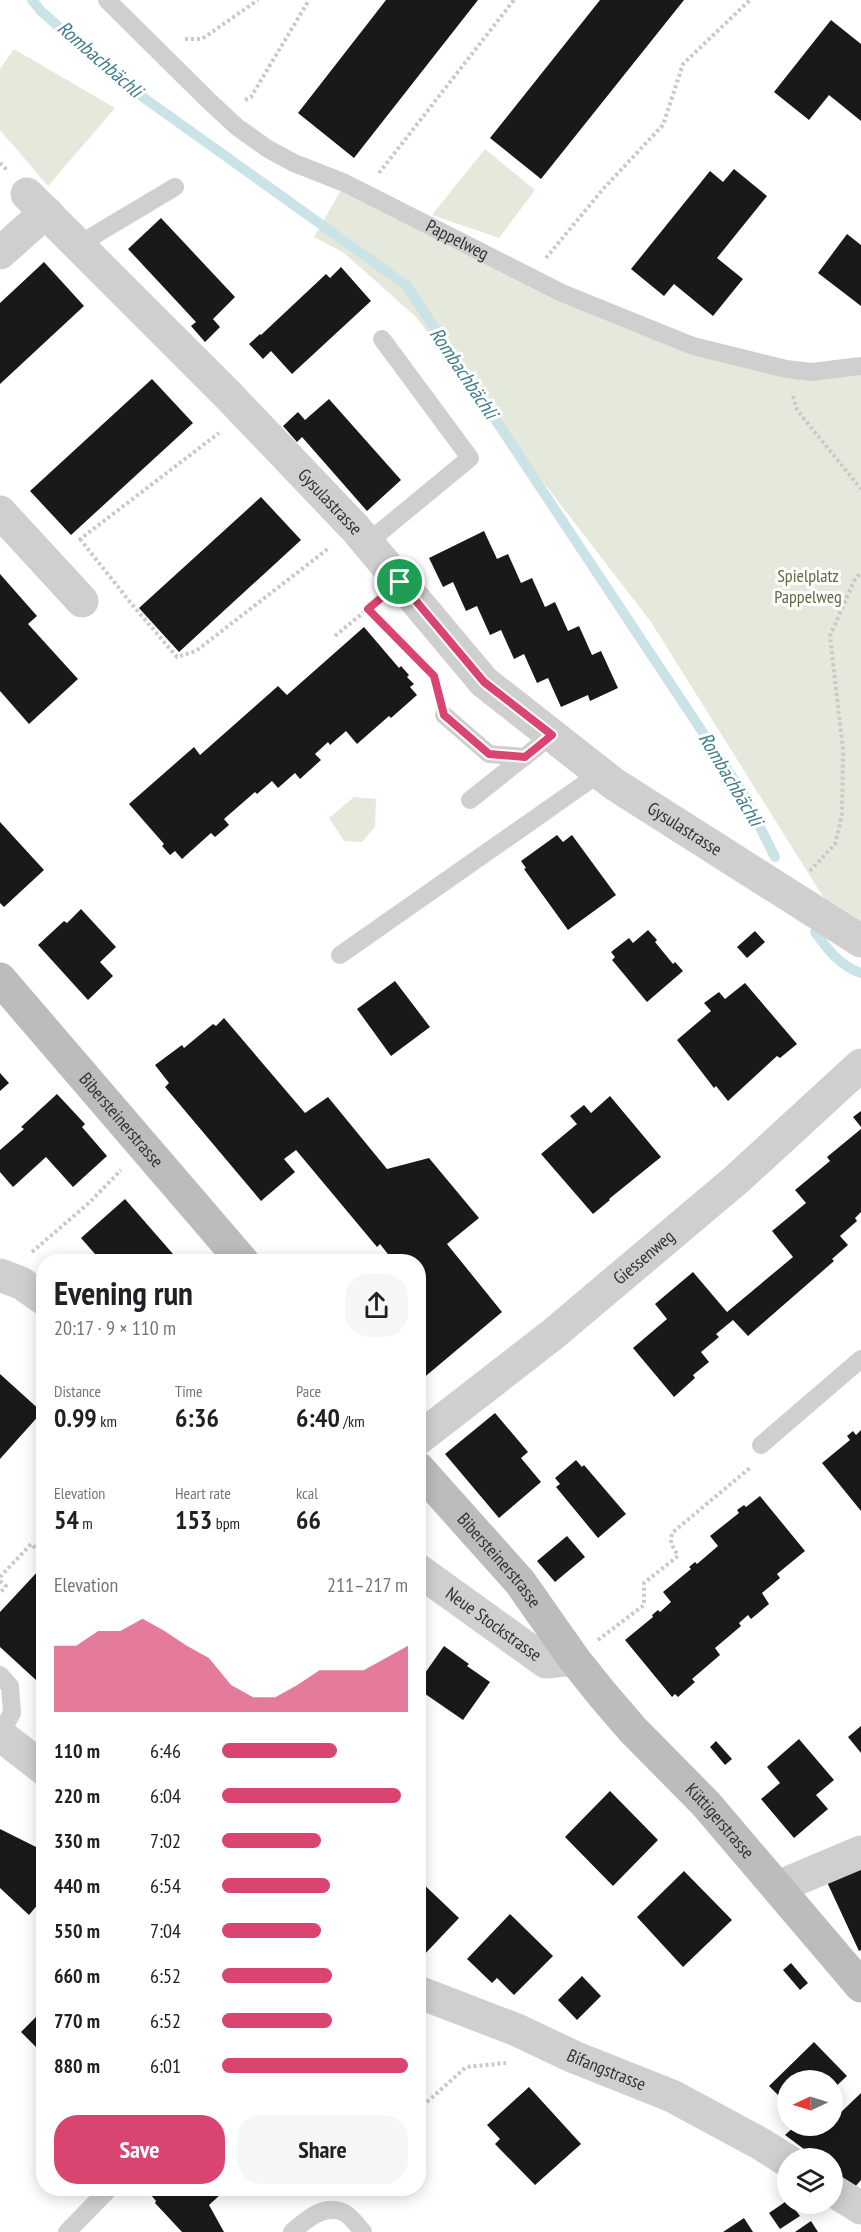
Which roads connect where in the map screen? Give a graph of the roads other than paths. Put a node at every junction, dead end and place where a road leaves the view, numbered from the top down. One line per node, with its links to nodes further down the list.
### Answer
1 (107, 0): 6 (lane, Pappelweg)
2 (175, 187): 3 (lane)
3 (78, 245): 4 (street, Gysulastrasse); 8 (street, Gysulastrasse)
4 (0, 253)
5 (382, 339): 8 (lane)
6 (861, 366)
7 (0, 512): 9 (street)
8 (361, 536): 11 (street, Gysulastrasse)
9 (82, 601)
10 (444, 715): 12 (lane)
11 (552, 735): 12 (lane); 13 (street, Gysulastrasse)
12 (525, 757): 14 (lane)
13 (600, 773): 15 (street, Gysulastrasse); 16 (lane)
14 (470, 800)
15 (861, 941)
16 (340, 955)
17 (0, 979): 19 (main road, Bibersteinerstrasse)
18 (861, 1065): 23 (street, Giessenweg)
19 (236, 1254)
20 (0, 1275): 21 (street)
21 (36, 1293)
22 (861, 1359): 24 (lane)
23 (426, 1433)
24 (761, 1445)
25 (426, 1477): 27 (main road, Bibersteinerstrasse)
26 (426, 1576): 27 (street, Neue Stockstrasse)
27 (574, 1659): 32 (main road, Küttigerstrasse)
28 (0, 1675): 29 (lane)
29 (0, 1735): 30 (street)
30 (36, 1762)
31 (861, 1852): 32 (street)
32 (778, 1887): 33 (main road, Küttigerstrasse)
33 (861, 1986)
34 (426, 1995): 35 (street, Bifangstrasse)
35 (777, 2154)
36 (102, 2196): 39 (lane)
37 (843, 2197): 38 (street)
38 (861, 2208)
39 (67, 2232)
40 (292, 2232): 41 (lane)
41 (363, 2232)

